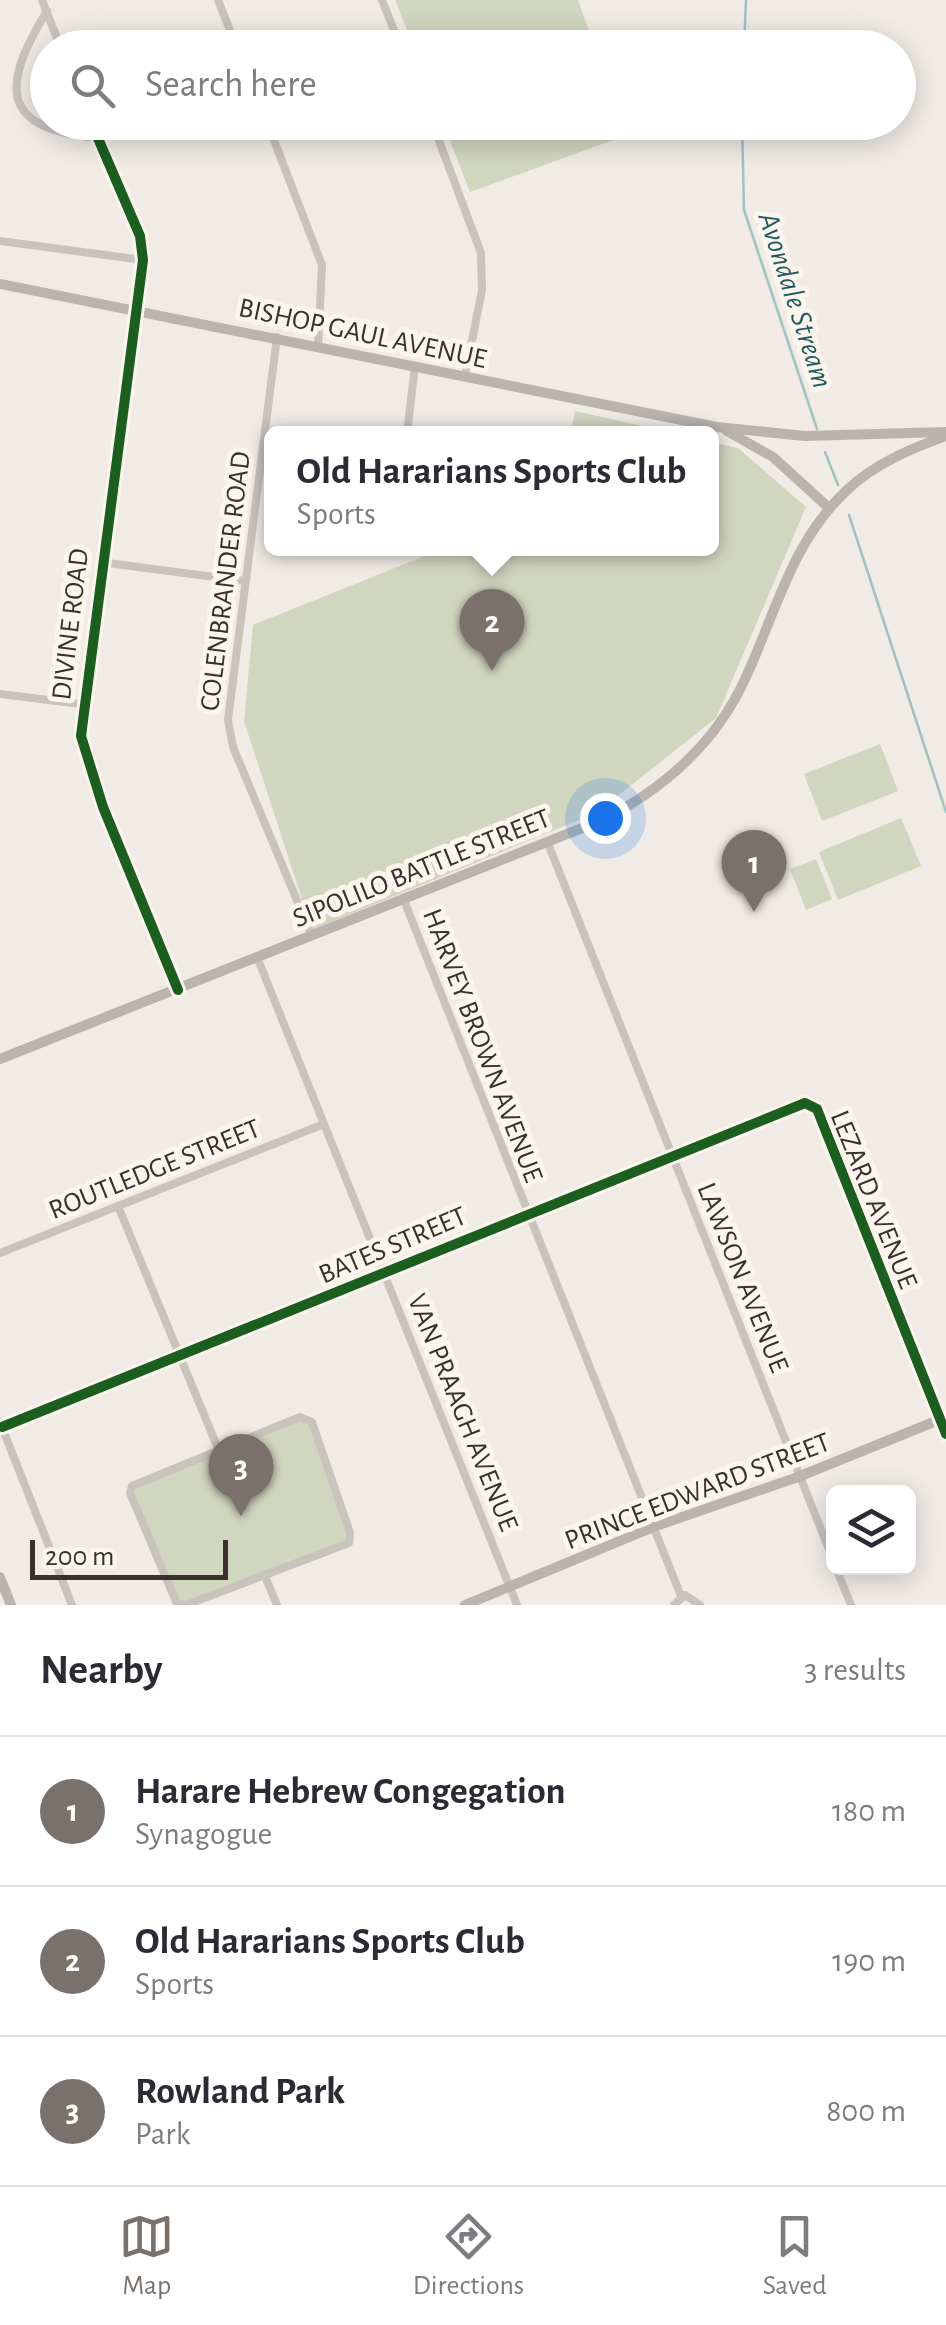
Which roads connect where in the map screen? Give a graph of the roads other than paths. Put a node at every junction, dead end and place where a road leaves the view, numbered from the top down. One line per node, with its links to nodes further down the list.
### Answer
1 (42, 0): 4 (street)
2 (218, 0): 7 (street)
3 (382, 0): 8 (street)
4 (47, 11): 5 (street); 6 (street)
5 (33, 30)
6 (55, 30)
7 (230, 30)
8 (394, 30)
9 (30, 33): 10 (street)
10 (30, 120)
11 (99, 140): 15 (street)
12 (274, 140): 19 (street)
13 (439, 140): 21 (street)
14 (0, 241): 15 (street)
15 (143, 260): 17 (street, DIVINE ROAD)
16 (0, 284): 17 (main road, BISHOP GAUL AVENUE)
17 (134, 309): 18 (main road, BISHOP GAUL AVENUE); 30 (street, DIVINE ROAD)
18 (277, 338): 19 (main road, BISHOP GAUL AVENUE); 22 (street, COLENBRANDER ROAD)
19 (318, 346): 20 (main road, BISHOP GAUL AVENUE)
20 (415, 366): 21 (main road, BISHOP GAUL AVENUE); 23 (street)
21 (466, 376): 24 (main road, BISHOP GAUL AVENUE)
22 (265, 426)
23 (409, 426)
24 (712, 426)
25 (719, 427): 27 (main road)
26 (719, 428): 29 (main road)
27 (946, 434): 29 (main road)
28 (264, 437): 31 (street, COLENBRANDER ROAD)
29 (829, 508): 34 (main road, SIPOLILO BATTLE STREET)
30 (100, 562): 31 (street); 33 (street, DIVINE ROAD)
31 (245, 582): 36 (street, COLENBRANDER ROAD)
32 (0, 694): 33 (street)
33 (81, 704): 38 (street, DIVINE ROAD)
34 (547, 840): 35 (main road, SIPOLILO BATTLE STREET); 42 (street, LAWSON AVENUE)
35 (403, 898): 36 (main road, SIPOLILO BATTLE STREET); 44 (street, HARVEY BROWN AVENUE)
36 (311, 934): 37 (main road, SIPOLILO BATTLE STREET)
37 (257, 956): 38 (main road, SIPOLILO BATTLE STREET); 41 (street, VAN PRAAGH AVENUE)
38 (178, 990): 39 (main road, SIPOLILO BATTLE STREET)
39 (0, 1059)
40 (799, 1103): 42 (street, BATES STREET); 48 (street, LEZARD AVENUE)
41 (324, 1124): 43 (street, ROUTLEDGE STREET); 46 (street, VAN PRAAGH AVENUE)
42 (670, 1154): 44 (street, BATES STREET); 52 (street, LAWSON AVENUE)
43 (118, 1206): 45 (street, ROUTLEDGE STREET); 47 (street)
44 (525, 1212): 46 (street, BATES STREET); 53 (street, HARVEY BROWN AVENUE)
45 (0, 1253)
46 (384, 1272): 47 (street, BATES STREET); 58 (street, VAN PRAAGH AVENUE)
47 (182, 1355): 49 (street, BATES STREET); 51 (street)
48 (943, 1419): 50 (street, LEZARD AVENUE); 52 (main road, PRINCE EDWARD STREET)
49 (1, 1424): 61 (street)
50 (946, 1434)
51 (219, 1451): 55 (street); 55 (street)
52 (798, 1477): 53 (main road, PRINCE EDWARD STREET); 54 (street, LAWSON AVENUE)
53 (656, 1526): 58 (main road, PRINCE EDWARD STREET); 59 (street, HARVEY BROWN AVENUE)
54 (826, 1545)
55 (264, 1574): 62 (street)
56 (838, 1575): 67 (street, LAWSON AVENUE)
57 (0, 1578): 60 (main road)
58 (510, 1587): 63 (main road, PRINCE EDWARD STREET); 64 (street, VAN PRAAGH AVENUE)
59 (681, 1596): 65 (street); 66 (street)
60 (11, 1605)
61 (72, 1605)
62 (277, 1605)
63 (465, 1605)
64 (518, 1605)
65 (674, 1605)
66 (700, 1605)
67 (851, 1605)

